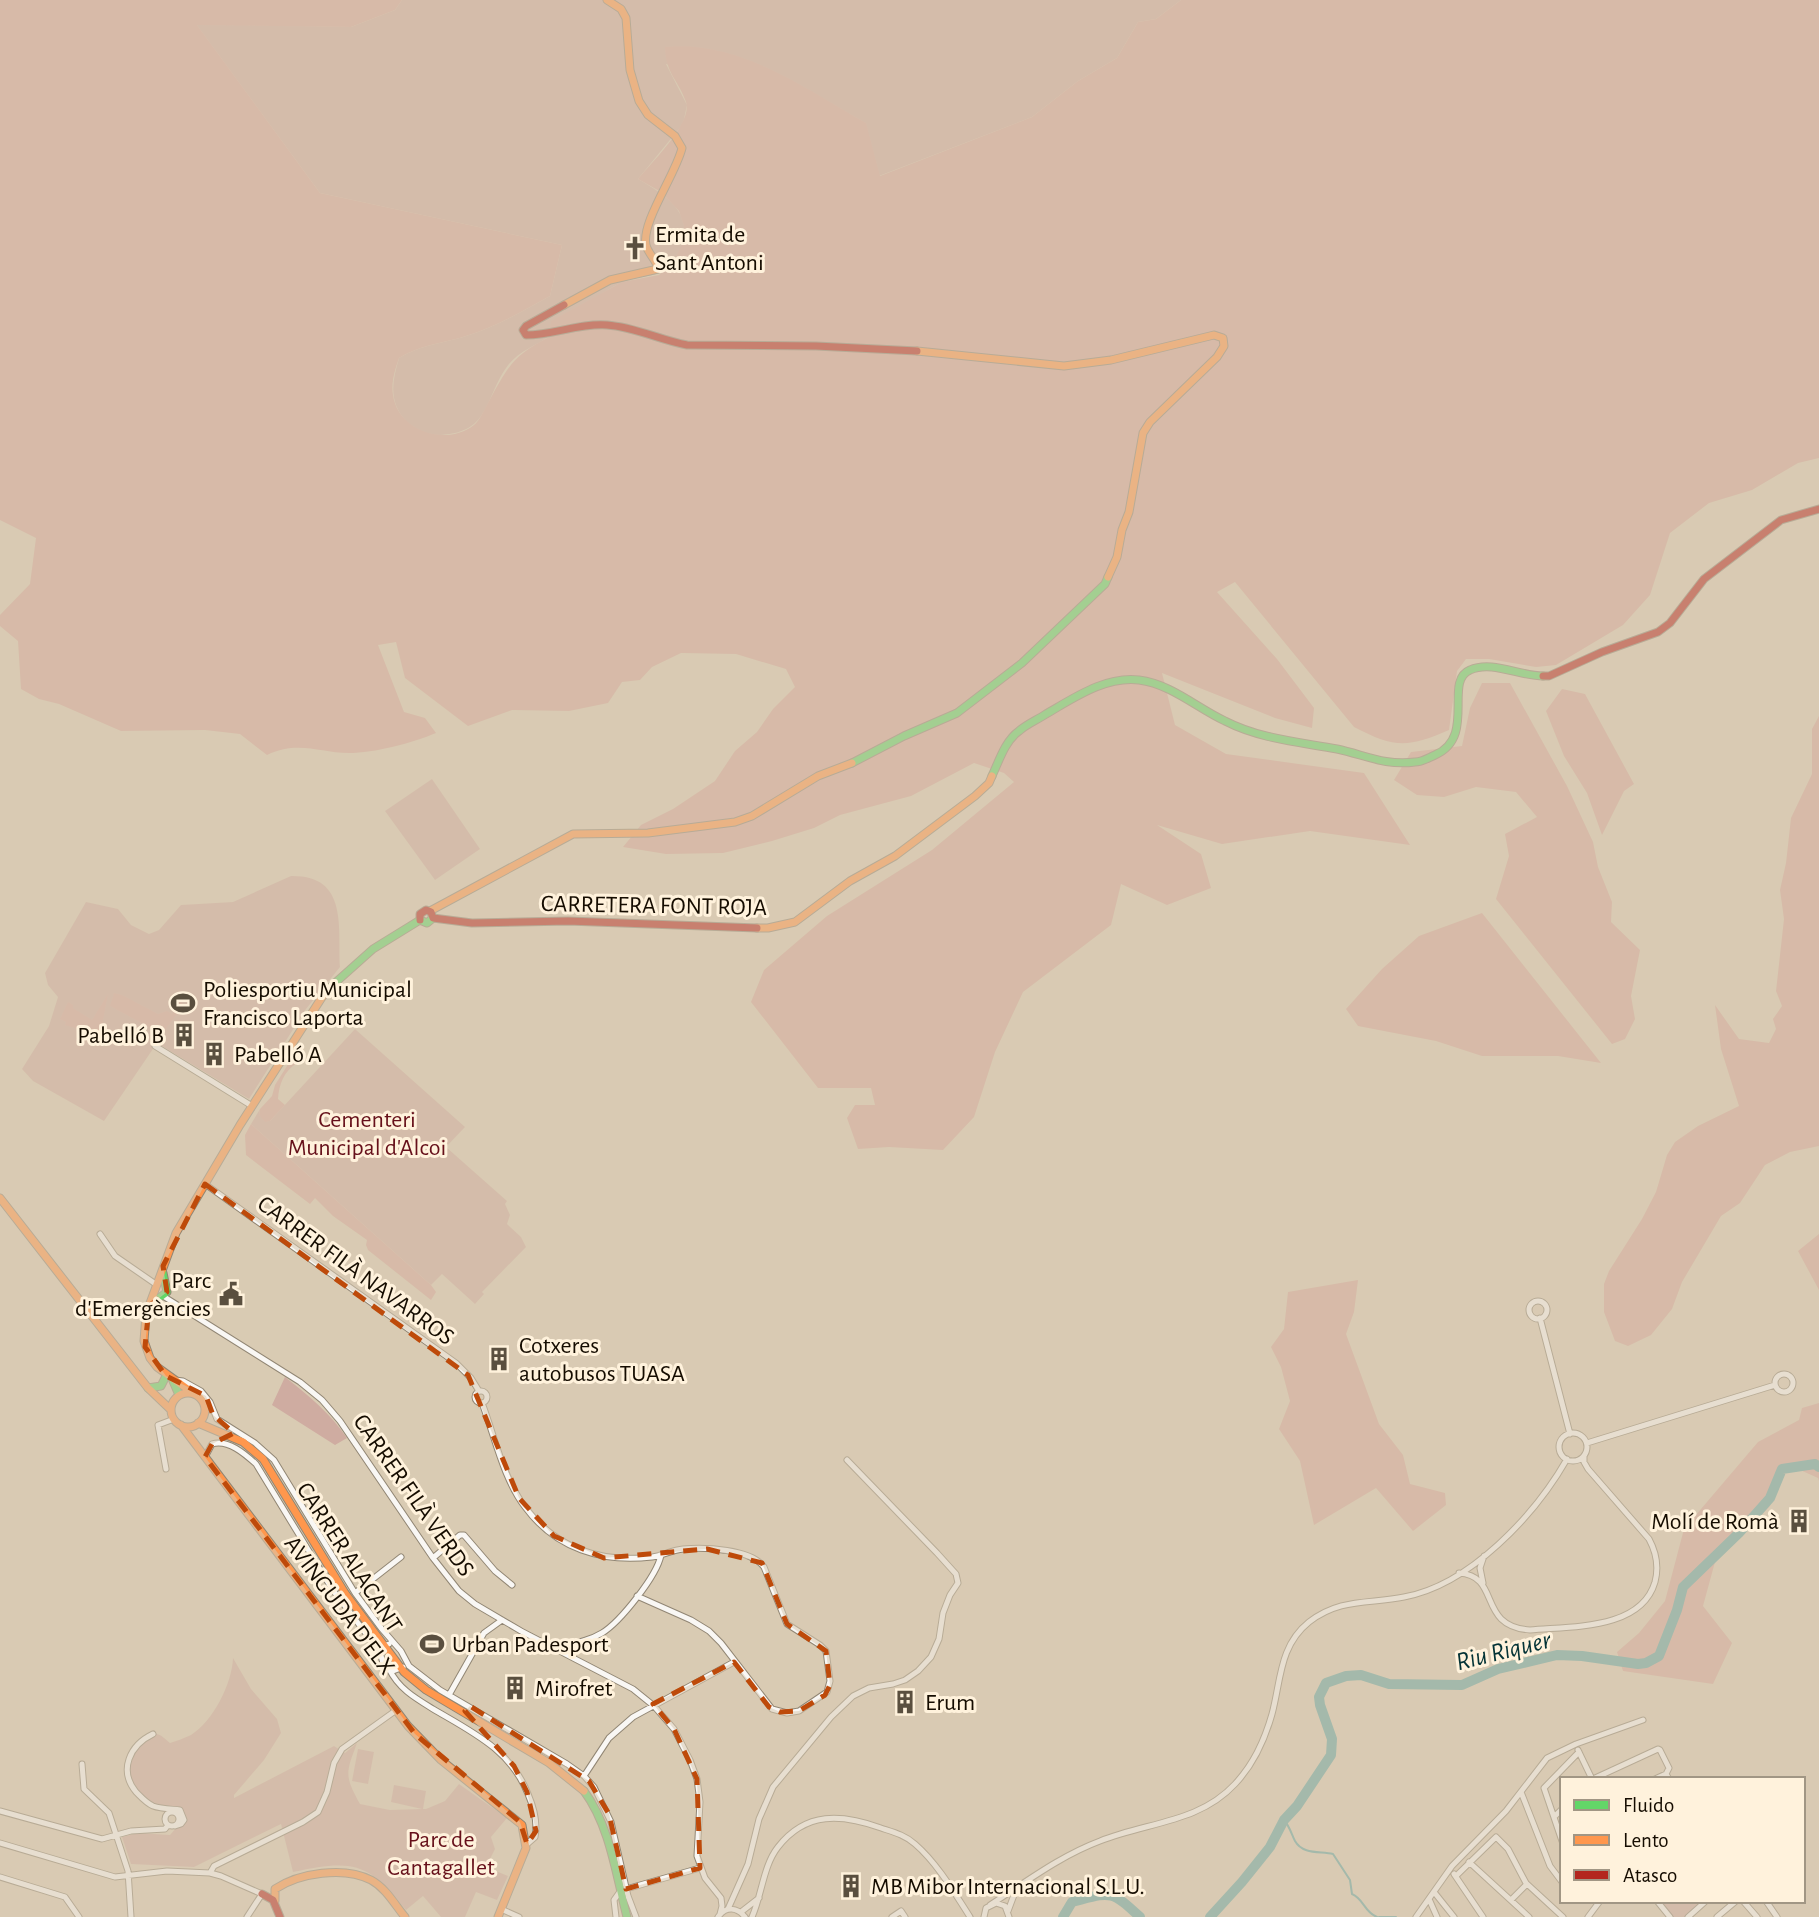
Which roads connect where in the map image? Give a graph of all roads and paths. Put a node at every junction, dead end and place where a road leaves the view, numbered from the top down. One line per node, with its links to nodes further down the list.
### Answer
1 (607, 0): 3 (street)
2 (1819, 509): 3 (street, CARRETERA FONT ROJA)
3 (431, 914): 5 (street)
4 (155, 1046): 5 (street)
5 (252, 1106): 6 (street)
6 (205, 1184): 9 (street); 33 (street, CARRER FILÀ NAVARROS)
7 (0, 1198): 13 (street)
8 (100, 1234): 9 (street, CARRER FILÀ VERDS)
9 (161, 1290): 11 (street); 36 (street, CARRER FILÀ VERDS)
10 (1540, 1318): 22 (street)
11 (170, 1378): 13 (street); 14 (street); 16 (street); 26 (street, CARRER ALACANT)
12 (1775, 1385): 24 (street)
13 (148, 1388): 15 (street)
14 (193, 1393): 16 (street); 18 (street)
15 (155, 1395): 16 (street); 17 (street)
16 (178, 1396): 17 (street)
17 (171, 1410): 19 (street)
18 (204, 1415): 20 (street); 21 (street, CARRER ALACANT)
19 (177, 1422): 20 (street); 23 (street, AVINGUDA D'ELX); 32 (street)
20 (195, 1425): 21 (street, CARRER ALACANT); 23 (street)
21 (215, 1429): 25 (street, CARRER ALACANT)
22 (1570, 1434): 24 (street); 30 (street)
23 (190, 1436): 28 (street, AVINGUDA D'ELX)
24 (1587, 1443): 27 (street)
25 (255, 1451): 26 (street, CARRER ALACANT); 31 (street, CARRER ALACANT); 43 (street, CARRER ALACANT)
26 (267, 1453): 40 (street, CARRER ALACANT)
27 (1584, 1456): 30 (street); 38 (street)
28 (205, 1457): 31 (street, CARRER ALACANT); 49 (street, AVINGUDA D'ELX)
29 (847, 1460): 92 (street)
30 (1567, 1460): 34 (street)
31 (256, 1464): 43 (street, CARRER ALACANT)
32 (166, 1469)
33 (661, 1555): 41 (street); 45 (street)
34 (1484, 1556): 37 (street); 38 (street)
35 (401, 1557): 40 (street, CARRER FILÀ VERDS)
36 (433, 1558): 39 (street); 42 (street, CARRER FILÀ VERDS)
37 (1459, 1573): 38 (street); 77 (street)
38 (1483, 1584)
39 (512, 1585)
40 (355, 1593): 43 (street, CARRER ALACANT)
41 (637, 1596): 44 (street); 45 (street)
42 (502, 1620): 44 (street, CARRER FILÀ VERDS); 47 (street)
43 (387, 1647): 46 (street, CARRER ALACANT); 46 (street); 46 (street)
44 (555, 1649): 48 (street, CARRER FILÀ VERDS)
45 (734, 1662): 48 (street)
46 (399, 1666): 47 (street, CARRER ALACANT); 68 (street); 80 (street, CARRER ALACANT)
47 (449, 1695): 55 (street, CARRER ALACANT)
48 (652, 1704): 55 (street); 70 (street, CARRER FILÀ VERDS)
49 (395, 1711): 68 (street, AVINGUDA D'ELX); 72 (street)
50 (1643, 1720): 52 (street)
51 (153, 1734): 64 (street)
52 (1576, 1744): 53 (street); 59 (street)
53 (1579, 1752): 57 (street); 62 (street)
54 (82, 1764): 65 (street)
55 (584, 1776): 80 (street, CARRER ALACANT)
56 (1667, 1776): 58 (street)
57 (1592, 1777)
58 (1597, 1777)
59 (1521, 1792): 71 (street); 76 (street)
60 (0, 1811): 65 (street)
61 (1560, 1811): 62 (street)
62 (1554, 1817): 66 (street)
63 (168, 1825): 64 (street); 64 (street); 65 (street)
64 (176, 1826)
65 (116, 1835): 74 (street)
66 (1560, 1835)
67 (0, 1843): 74 (street)
68 (527, 1844): 93 (street)
69 (1469, 1862): 73 (street); 78 (street); 85 (street)
70 (700, 1868): 80 (street); 96 (street)
71 (1449, 1870): 73 (street); 81 (street)
72 (210, 1873): 74 (street); 82 (street)
73 (1456, 1875): 115 (street)
74 (128, 1876): 98 (street)
75 (0, 1877): 97 (street)
76 (1560, 1879)
77 (1022, 1883): 91 (street); 95 (street)
78 (1527, 1884): 85 (street); 117 (street)
79 (276, 1886): 82 (street); 86 (street); 101 (street)
80 (623, 1891): 103 (street); 104 (street, CARRER ALACANT); 105 (street, CARRER ALACANT)
81 (1434, 1892): 84 (street); 114 (street)
82 (262, 1894): 86 (street); 99 (street)
83 (759, 1898): 90 (street); 94 (street); 106 (street)
84 (1429, 1899): 112 (street); 113 (street)
85 (1511, 1900): 116 (street)
86 (275, 1901): 100 (street)
87 (1659, 1903): 118 (street)
88 (1704, 1903): 119 (street)
89 (1734, 1903): 120 (street)
90 (964, 1907): 91 (street); 109 (street)
91 (988, 1907): 95 (street); 110 (street)
92 (728, 1909): 94 (street); 96 (street)
93 (500, 1913): 102 (street)
94 (743, 1914)
95 (1009, 1914): 111 (street)
96 (719, 1915)
97 (79, 1917)
98 (131, 1917)
99 (247, 1917)
100 (279, 1917)
101 (405, 1917)
102 (519, 1917)
103 (616, 1917)
104 (627, 1917)
105 (636, 1917)
106 (751, 1917)
107 (892, 1917): 108 (street)
108 (905, 1917)
109 (970, 1917)
110 (984, 1917)
111 (1015, 1917)
112 (1416, 1917)
113 (1437, 1917)
114 (1454, 1917)
115 (1483, 1917)
116 (1529, 1917)
117 (1563, 1917)
118 (1670, 1917)
119 (1688, 1917)
120 (1717, 1917)

